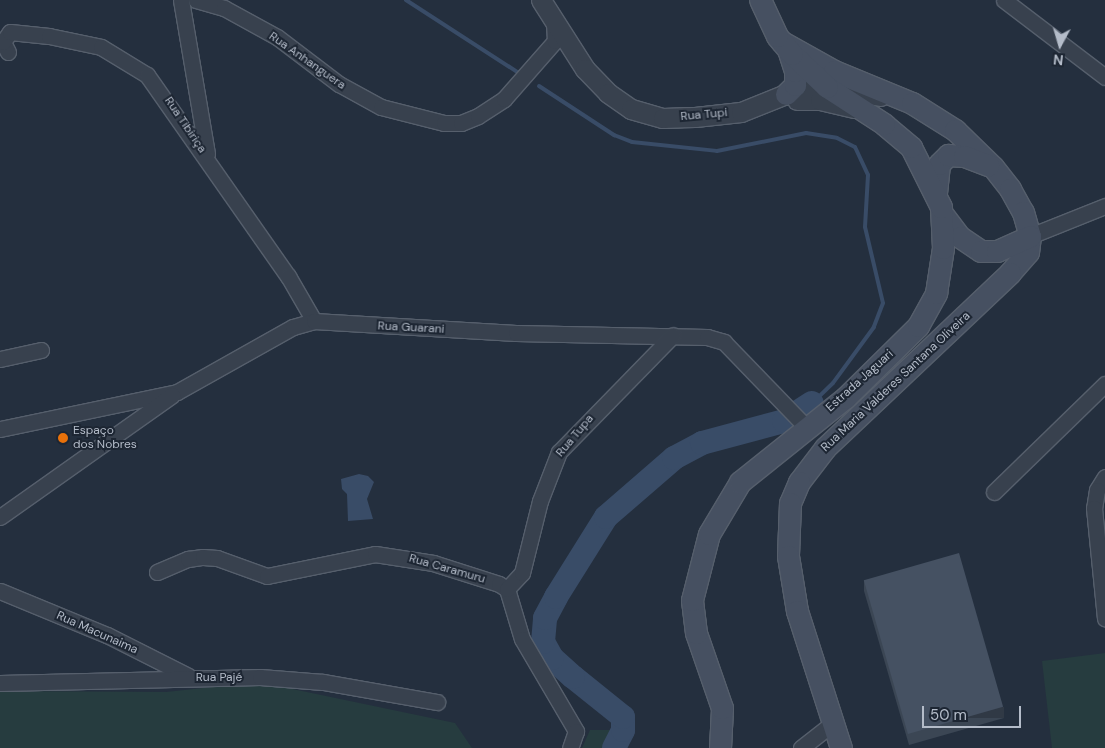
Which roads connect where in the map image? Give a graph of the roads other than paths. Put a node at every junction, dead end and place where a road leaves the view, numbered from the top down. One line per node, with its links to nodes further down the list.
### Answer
1 (181, 0): 16 (street)
2 (196, 0): 7 (street, Rua Anhanguera)
3 (541, 0): 7 (street, Rua Tupi)
4 (549, 0): 7 (street, Rua Anhanguera)
5 (760, 0): 8 (main road)
6 (1006, 0): 10 (street)
7 (554, 20): 14 (street, Rua Tupi)
8 (785, 46): 11 (main road, Estrada Jaguari); 12 (main road); 13 (main road)
9 (8, 52): 16 (street, Rua Tibiriça)
10 (1104, 75)
11 (827, 87): 12 (street, Rua Tupi); 13 (street); 15 (main road, Estrada Jaguari)
12 (786, 94): 14 (street, Rua Tupi)
13 (912, 103): 17 (main road)
14 (764, 105): 15 (street)
15 (856, 108): 18 (main road, Estrada Jaguari)
16 (207, 158): 22 (street, Rua Tibiriça)
17 (993, 167): 18 (main road); 21 (main road)
18 (936, 192): 20 (main road, Estrada Jaguari)
19 (1105, 206): 21 (street)
20 (944, 216): 21 (main road); 26 (main road, Estrada Jaguari)
21 (1030, 236): 28 (main road, Rua Maria Valderes Santana Oliveira)
22 (314, 321): 23 (street, Rua Guarani); 29 (street, Rua Guarani)
23 (673, 335): 30 (street, Rua Guarani); 36 (street, Rua Tupa)
24 (41, 350): 25 (street)
25 (0, 358)
26 (870, 374): 28 (main road); 30 (main road, Estrada Jaguari)
27 (1105, 384): 33 (street)
28 (886, 391): 42 (main road, Rua Maria Valderes Santana Oliveira)
29 (177, 392): 31 (street, Rua Guarani); 34 (street)
30 (803, 424): 44 (main road, Estrada Jaguari)
31 (0, 429)
32 (1105, 478): 38 (street)
33 (994, 492)
34 (0, 517)
35 (157, 572): 36 (street, Rua Caramuru)
36 (507, 589): 43 (street)
37 (0, 591): 39 (street, Rua Macunaima)
38 (1105, 618)
39 (192, 678): 40 (street, Rua Pajé); 41 (street, Rua Pajé)
40 (0, 683)
41 (437, 702)
42 (832, 723): 45 (street); 46 (main road, Rua Maria Valderes Santana Oliveira)
43 (570, 748)
44 (720, 748)
45 (801, 748)
46 (841, 748)

